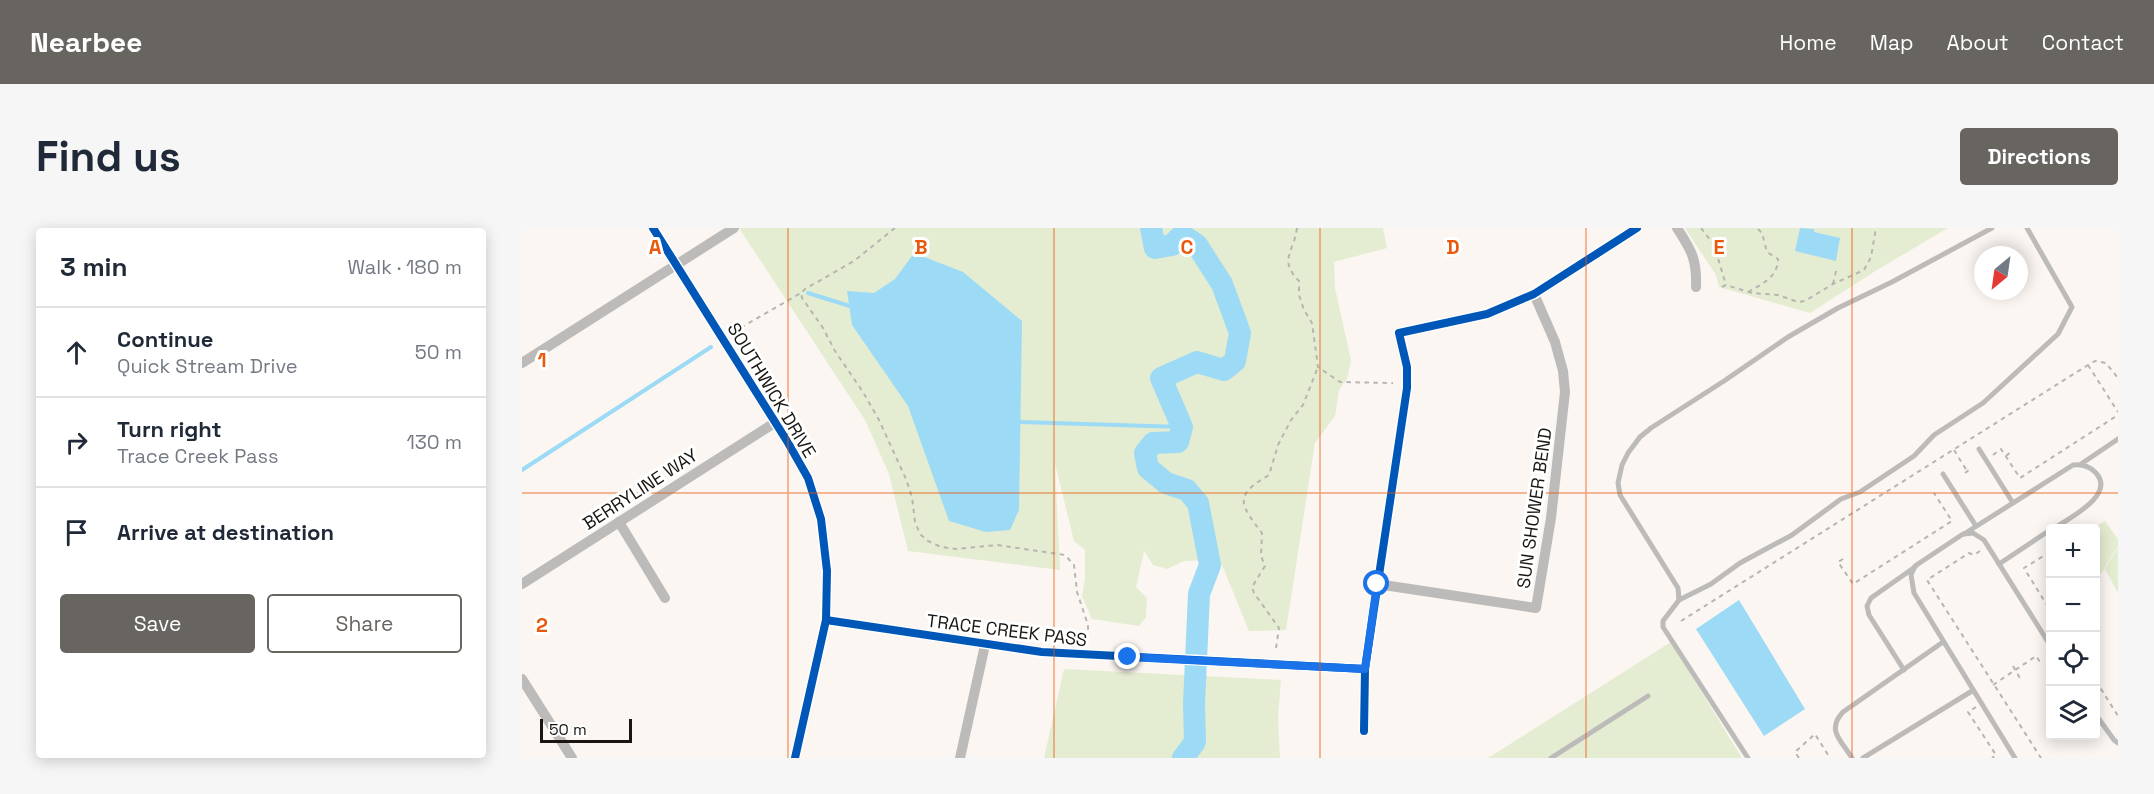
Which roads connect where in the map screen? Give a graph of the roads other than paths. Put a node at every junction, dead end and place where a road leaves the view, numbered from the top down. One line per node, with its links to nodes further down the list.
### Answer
1 (653, 228): 7 (street, SOUTHWICK DRIVE)
2 (734, 228): 7 (street)
3 (1637, 228): 9 (street)
4 (1677, 228): 8 (street)
5 (1992, 228): 27 (lane)
6 (2027, 228): 27 (lane)
7 (676, 265): 10 (street); 11 (street, SOUTHWICK DRIVE)
8 (1696, 287)
9 (1534, 294): 25 (street); 25 (street, SUN SHOWER BEND)
10 (522, 363)
11 (776, 422): 17 (street, BERRYLINE WAY); 28 (street, SOUTHWICK DRIVE)
12 (2118, 439): 14 (lane)
13 (1979, 449): 16 (lane)
14 (2081, 464): 16 (lane); 18 (lane)
15 (1943, 474): 19 (lane)
16 (2013, 503): 19 (lane)
17 (620, 522): 24 (street, BERRYLINE WAY); 26 (street)
18 (2060, 524)
19 (1976, 526): 21 (lane)
20 (2046, 533): 22 (lane)
21 (1963, 534): 22 (lane); 23 (lane)
22 (1999, 564): 29 (lane)
23 (1915, 566): 30 (lane); 33 (lane)
24 (522, 584)
25 (1377, 584): 32 (street)
26 (665, 598)
27 (1679, 600): 44 (lane)
28 (826, 620): 31 (street, TRACE CREEK PASS); 41 (street, SOUTHWICK DRIVE)
29 (2046, 639)
30 (1943, 642): 33 (lane); 35 (lane)
31 (986, 645): 32 (street, TRACE CREEK PASS); 42 (street)
32 (1365, 669): 38 (street)
33 (1904, 670): 45 (lane)
34 (522, 680): 40 (street)
35 (1972, 691): 46 (lane); 47 (lane)
36 (1648, 696): 43 (lane)
37 (2100, 721): 39 (lane)
38 (1364, 731)
39 (2118, 743)
40 (572, 758)
41 (795, 758)
42 (960, 758)
43 (1551, 758)
44 (1748, 758)
45 (1852, 758)
46 (1863, 758)
47 (2015, 758)

